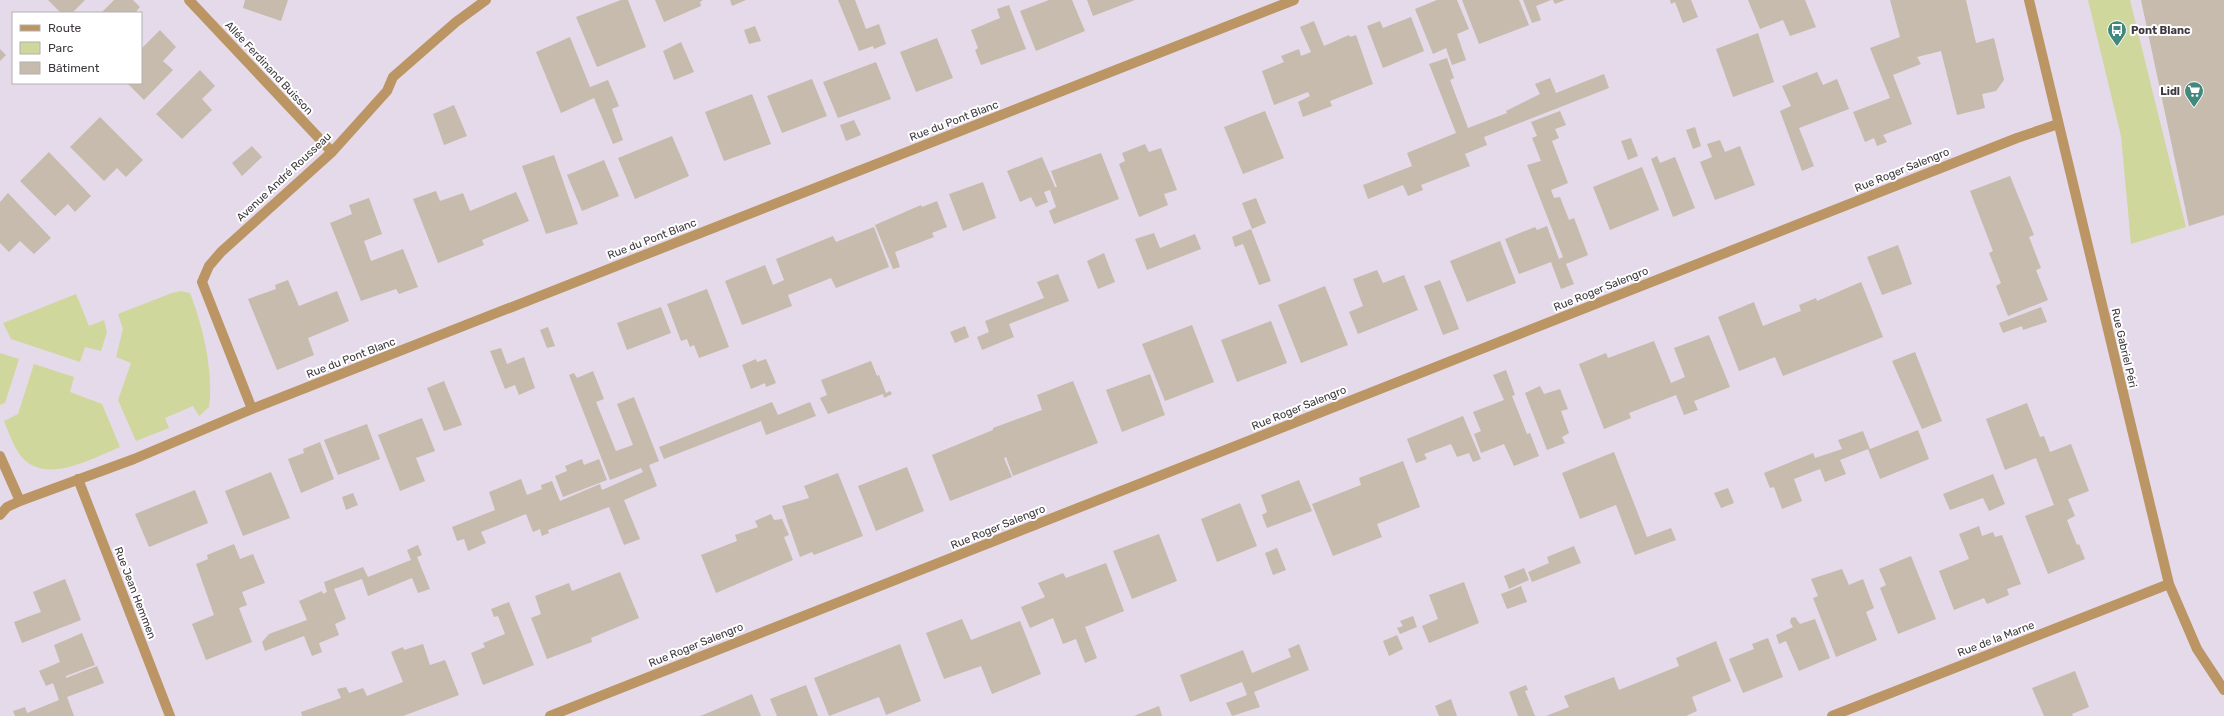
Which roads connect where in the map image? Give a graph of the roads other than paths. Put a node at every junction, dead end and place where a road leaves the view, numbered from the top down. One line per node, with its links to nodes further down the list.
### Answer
1 (189, 0): 6 (street, Allée Ferdinand Buisson)
2 (486, 0): 6 (street, Avenue André Rousseau)
3 (1294, 0): 7 (street, Rue du Pont Blanc)
4 (2029, 0): 5 (street, Rue Gabriel Péri)
5 (2058, 124): 12 (street, Rue Gabriel Péri); 15 (street, Rue Roger Salengro)
6 (332, 152): 7 (street, Avenue André Rousseau)
7 (252, 409): 9 (street, Rue du Pont Blanc)
8 (0, 456): 10 (street)
9 (78, 479): 10 (street, Rue du Pont Blanc); 14 (street, Rue Jean Hemmen)
10 (20, 501): 11 (street, Rue du Pont Blanc)
11 (0, 515)
12 (2169, 584): 13 (street, Rue Gabriel Péri); 16 (street, Rue de la Marne)
13 (2224, 690)
14 (170, 716)
15 (550, 716)
16 (1832, 716)

